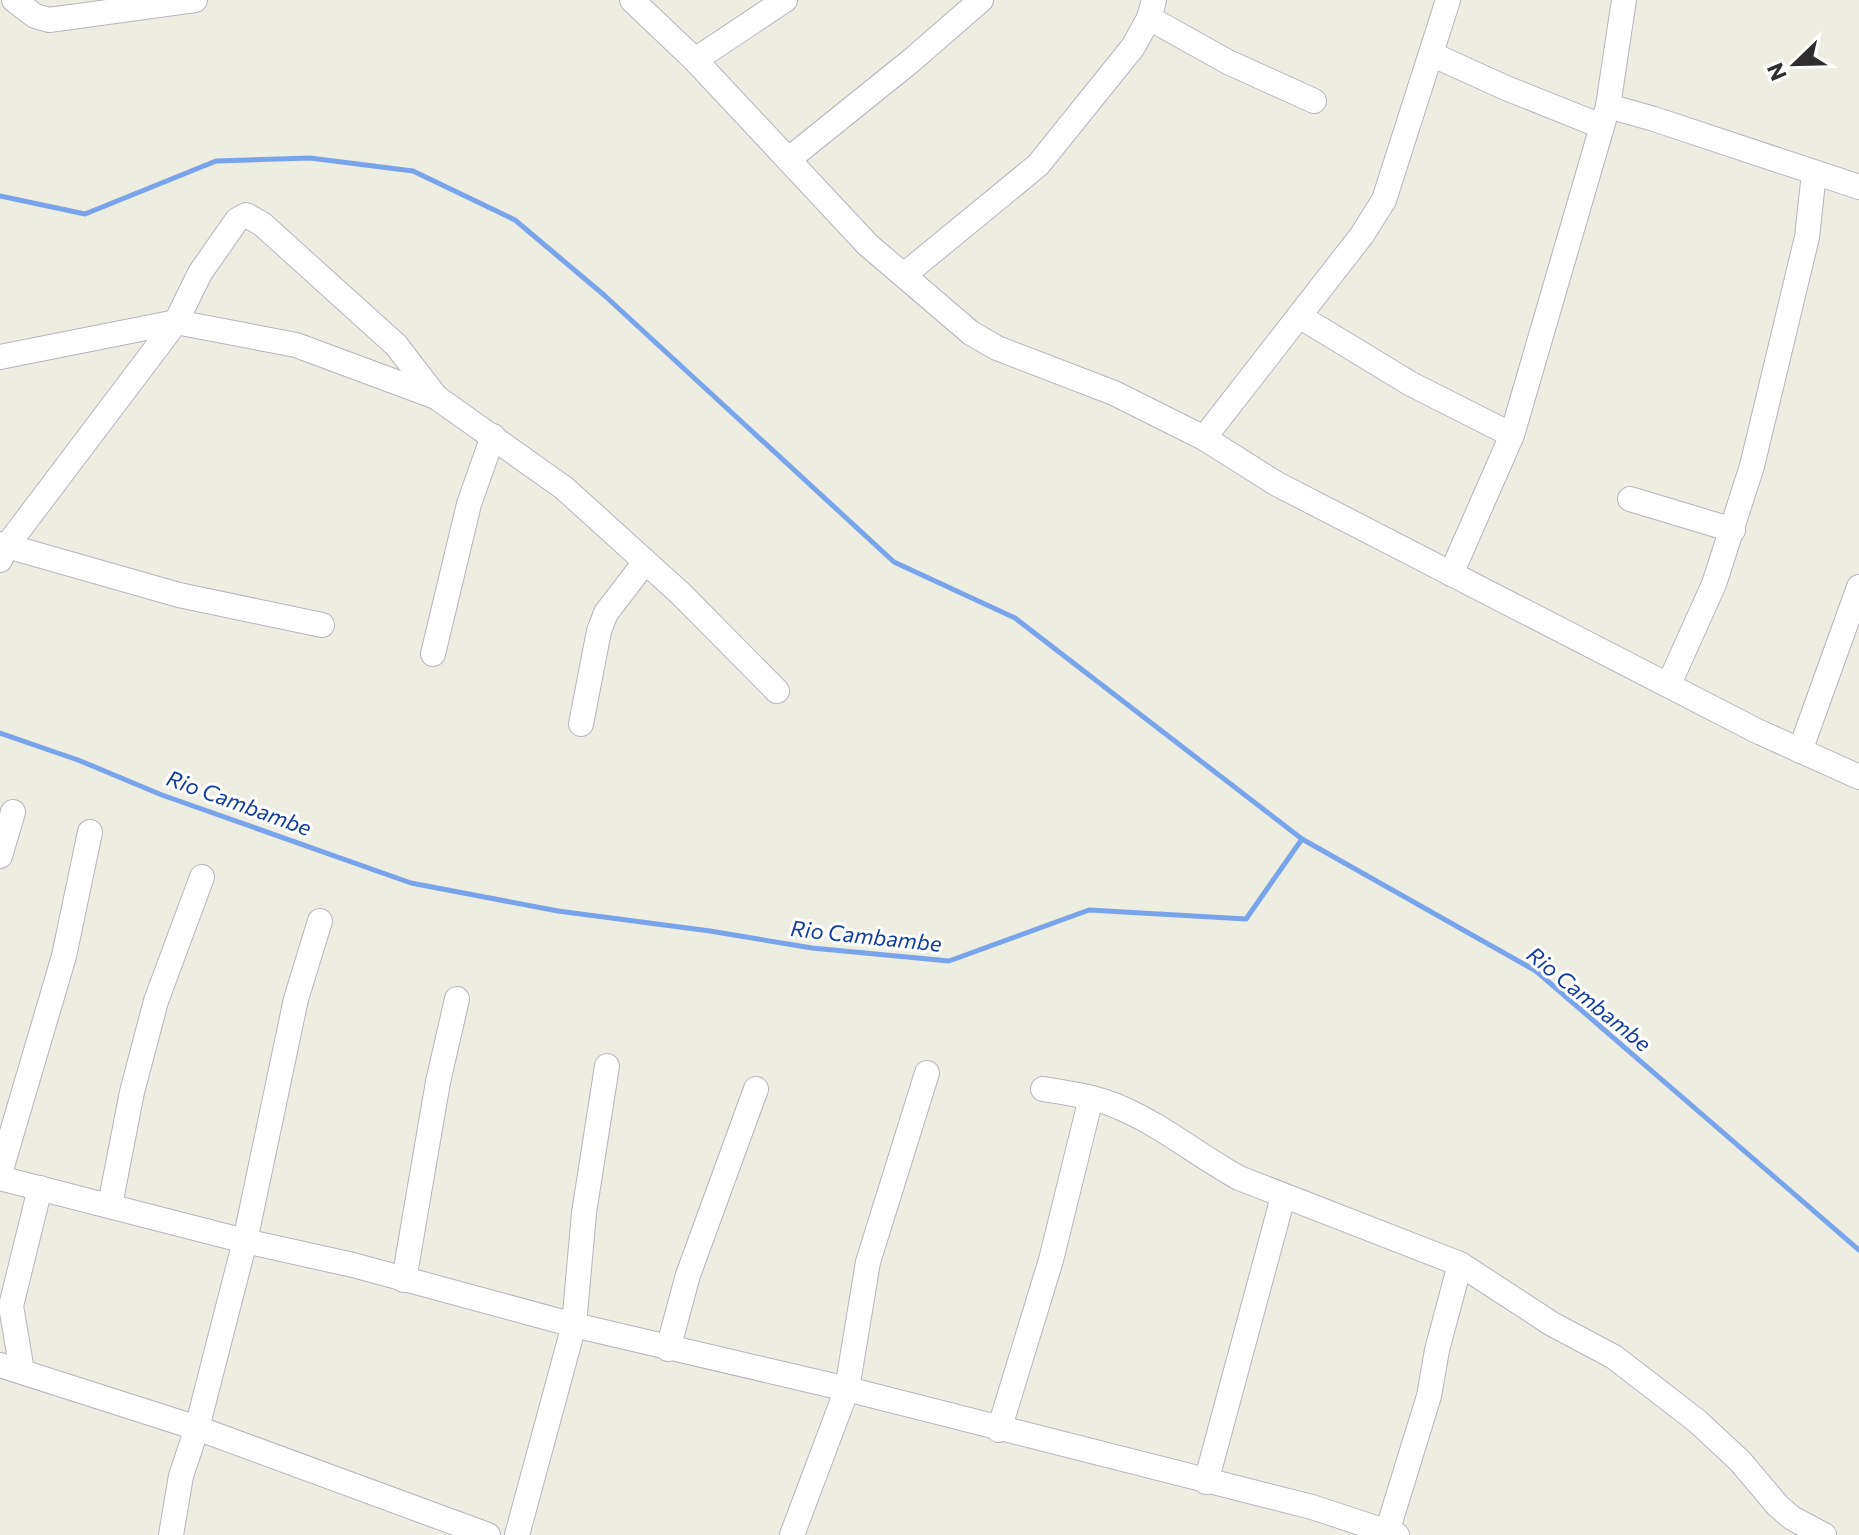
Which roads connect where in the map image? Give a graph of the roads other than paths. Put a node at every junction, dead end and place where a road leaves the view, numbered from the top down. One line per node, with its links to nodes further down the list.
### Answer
1 (14, 0): 2 (street)
2 (195, 0)
3 (632, 0): 10 (street)
4 (785, 0): 10 (street)
5 (981, 0): 13 (street)
6 (1448, 0): 9 (street)
7 (1624, 0): 12 (street)
8 (1151, 9): 11 (street); 16 (street)
9 (1431, 54): 12 (street); 17 (street)
10 (695, 60): 13 (street)
11 (1314, 101)
12 (1604, 116): 14 (street); 21 (street)
13 (789, 159): 16 (street)
14 (1814, 173): 15 (street); 25 (street)
15 (1859, 187)
16 (904, 275): 23 (street)
17 (1299, 316): 21 (street); 23 (street)
18 (176, 322): 19 (street); 20 (street); 20 (street); 26 (street)
19 (0, 357)
20 (436, 397): 22 (street)
21 (1512, 435): 28 (street)
22 (493, 436): 27 (street); 31 (street)
23 (1204, 438): 28 (street)
24 (1630, 499): 25 (street)
25 (1733, 530): 32 (street)
26 (2, 550): 30 (street)
27 (645, 562): 33 (street); 34 (street)
28 (1451, 574): 32 (street)
29 (1859, 587): 35 (street)
30 (322, 625)
31 (433, 654)
32 (1669, 684): 35 (street)
33 (777, 691)
34 (581, 724)
35 (1800, 751): 36 (street)
36 (1859, 777)
37 (13, 812): 39 (street)
38 (90, 832): 48 (street)
39 (0, 856)
40 (202, 877): 51 (street)
41 (320, 921): 52 (street)
42 (457, 999): 54 (street)
43 (607, 1066): 55 (street)
44 (927, 1073): 58 (street)
45 (756, 1089): 56 (street)
46 (1043, 1089): 47 (street)
47 (1091, 1098): 50 (street); 60 (street)
48 (0, 1176): 49 (street)
49 (40, 1188): 51 (street); 57 (street)
50 (1283, 1197): 53 (street); 61 (street)
51 (110, 1205): 52 (street)
52 (245, 1241): 54 (street); 59 (street)
53 (1460, 1264): 62 (street); 67 (street)
54 (404, 1280): 55 (street)
55 (574, 1325): 56 (street); 65 (street)
56 (668, 1349): 58 (street)
57 (11, 1368): 59 (street)
58 (847, 1389): 60 (street); 66 (street)
59 (197, 1428): 63 (street); 64 (street)
60 (999, 1430): 61 (street)
61 (1206, 1482): 62 (street)
62 (1380, 1532)
63 (171, 1535)
64 (488, 1535)
65 (517, 1535)
66 (792, 1535)
67 (1824, 1535)

